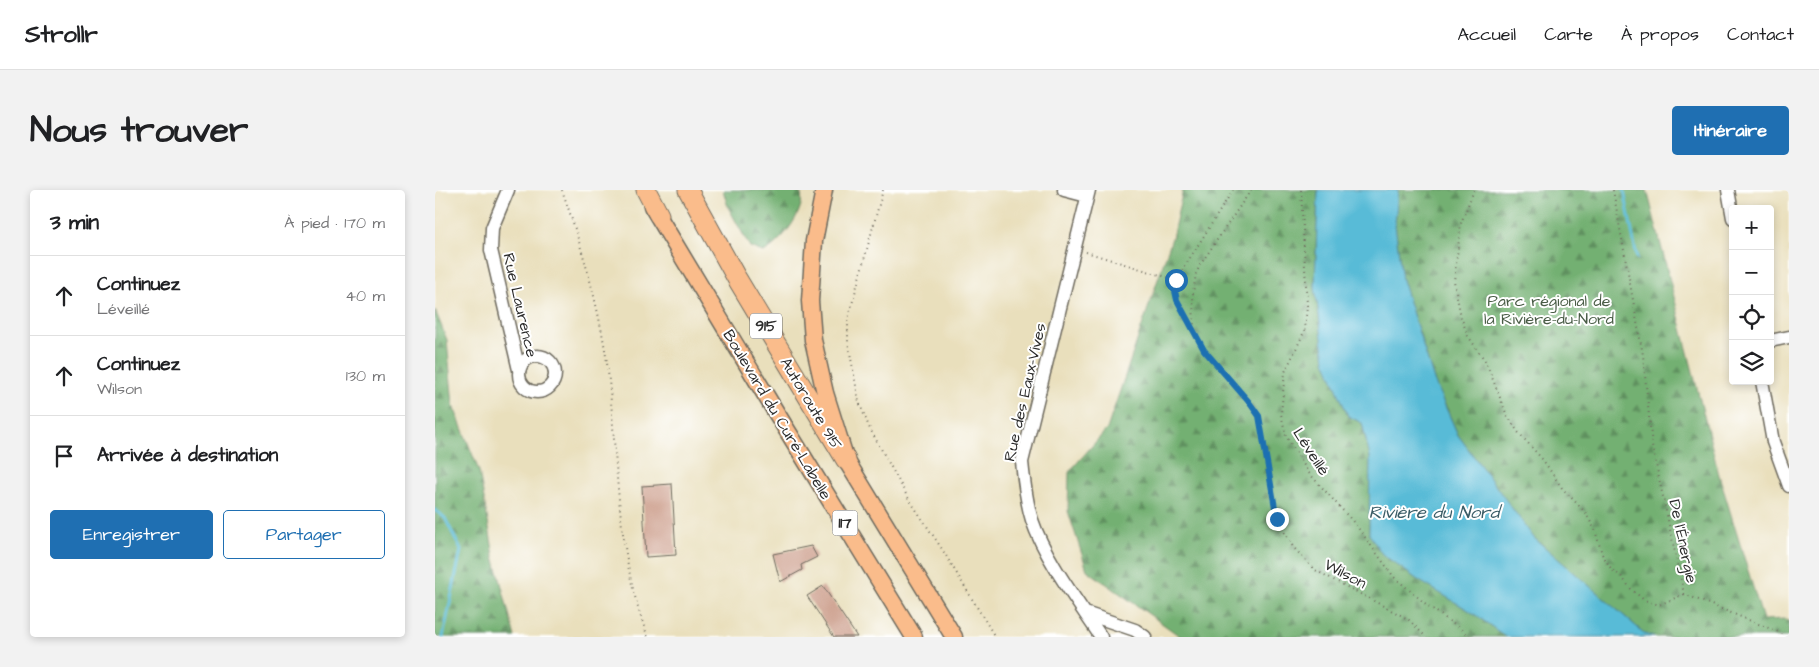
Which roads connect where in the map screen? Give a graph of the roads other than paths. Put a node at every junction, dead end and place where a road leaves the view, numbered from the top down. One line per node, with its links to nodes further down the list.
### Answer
1 (508, 190): 13 (street, Rue Laurence)
2 (641, 190): 10 (main road, Boulevard du Curé-Labelle)
3 (646, 190): 10 (highway)
4 (688, 190): 15 (highway, Autoroute 915 / 915)
5 (824, 190): 15 (main road)
6 (1064, 190): 8 (street, Rue des Eaux-Vives)
7 (1728, 190): 9 (street)
8 (1088, 193): 17 (street, Rue des Eaux-Vives)
9 (1731, 205)
10 (659, 215): 18 (main road, Boulevard du Curé-Labelle / 117)
11 (1789, 337): 12 (street)
12 (1774, 340)
13 (519, 370)
14 (1762, 385): 16 (street)
15 (846, 460): 19 (main road, 117)
16 (1789, 486)
17 (1085, 613): 20 (street, Rue des Eaux-Vives); 21 (street)
18 (914, 637)
19 (954, 637)
20 (1101, 637)
21 (1145, 637)

